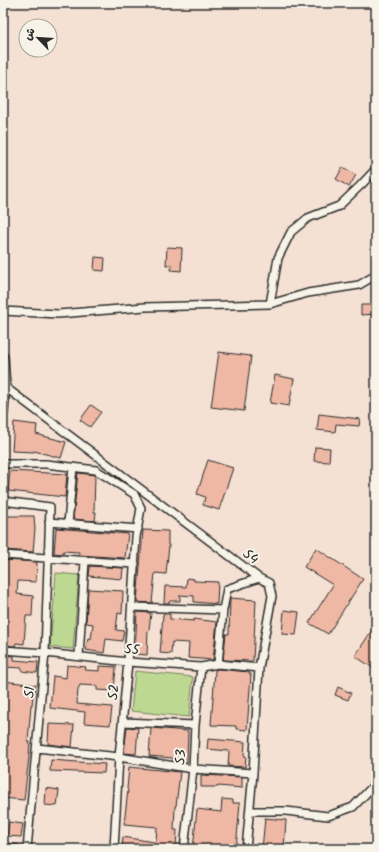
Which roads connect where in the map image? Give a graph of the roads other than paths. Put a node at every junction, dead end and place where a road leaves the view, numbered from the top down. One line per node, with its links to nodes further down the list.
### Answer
1 (376, 169): 3 (street)
2 (376, 275): 3 (street)
3 (270, 304): 4 (street)
4 (3, 311)
5 (3, 357): 6 (main road)
6 (5, 387): 7 (main road); 18 (street, S4)
7 (3, 412)
8 (3, 464): 9 (street, S2)
9 (73, 467): 12 (street); 13 (street, S2)
10 (3, 501): 11 (street, S1)
11 (49, 522): 12 (street); 15 (street, S1)
12 (68, 524): 13 (street)
13 (137, 533): 17 (street, S2)
14 (3, 555): 15 (street)
15 (48, 558): 16 (street); 22 (street, S1)
16 (85, 561): 17 (street); 23 (street)
17 (135, 564): 19 (street, S2)
18 (259, 578): 20 (street); 27 (street, S4)
19 (132, 607): 20 (street); 24 (street, S2)
20 (223, 610): 25 (street)
21 (3, 650): 22 (street, S5)
22 (46, 653): 23 (street, S5); 30 (street, S1)
23 (79, 656): 24 (street, S5)
24 (128, 662): 26 (street, S5); 28 (street, S2)
25 (218, 664): 26 (street, S5); 27 (street, S5)
26 (201, 667): 29 (street, S3)
27 (259, 668): 33 (street, S4)
28 (123, 722): 29 (street); 31 (street, S2)
29 (195, 725): 32 (street, S3)
30 (37, 748): 31 (street); 38 (street, S1)
31 (119, 758): 32 (street); 39 (street, S2)
32 (193, 769): 33 (street); 40 (street, S3)
33 (253, 773): 35 (street, S4)
34 (376, 783): 35 (street)
35 (250, 811): 41 (street, S4)
36 (3, 847): 37 (street)
37 (17, 849)
38 (27, 849)
39 (114, 849)
40 (184, 849)
41 (246, 849)

